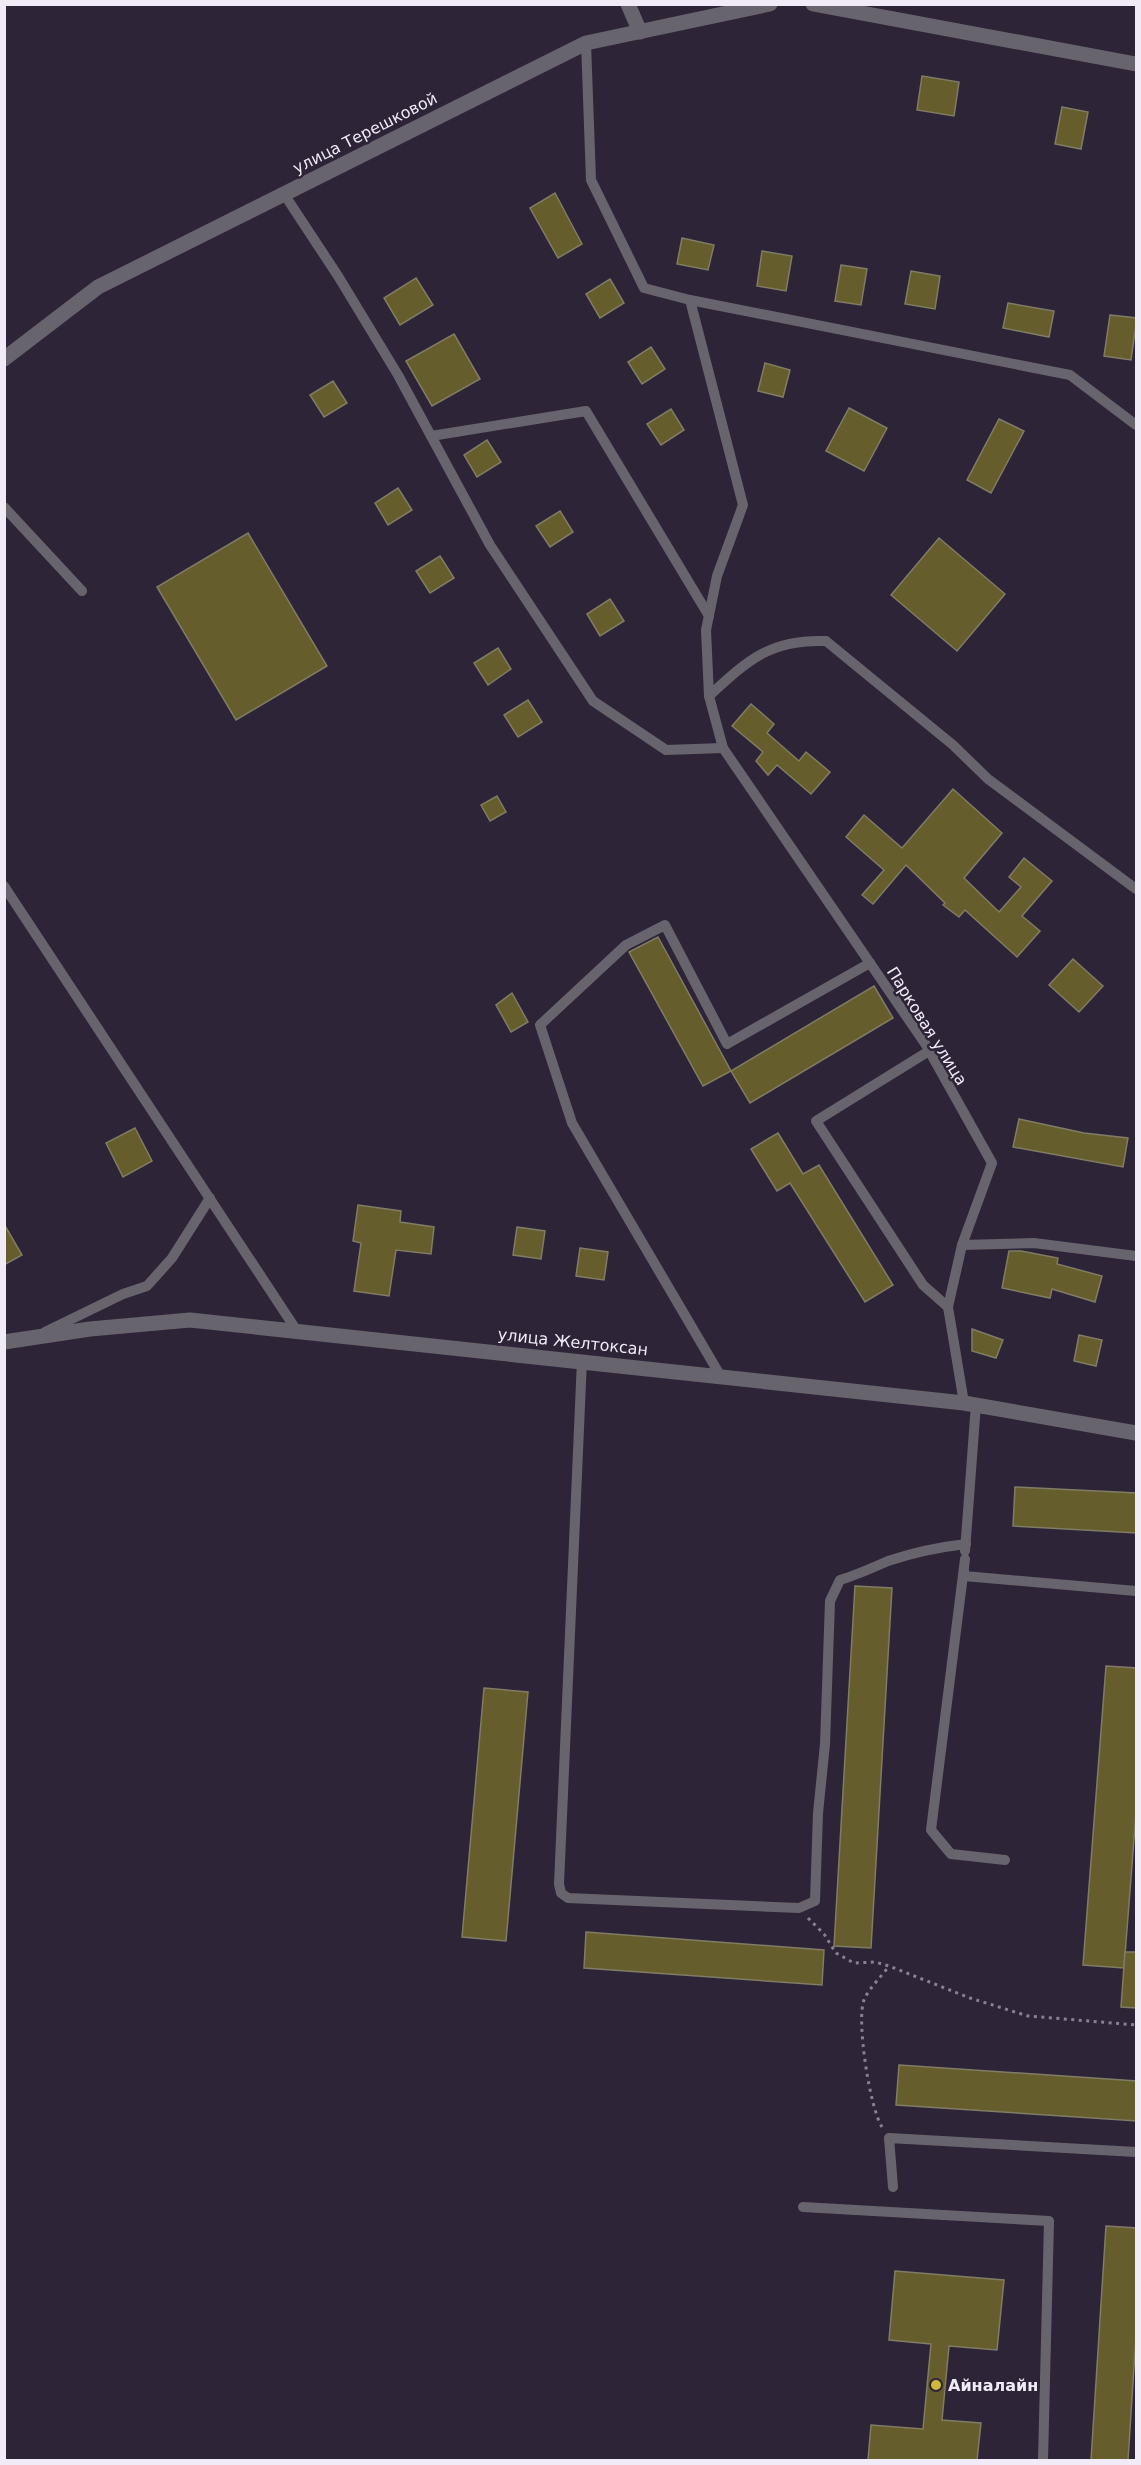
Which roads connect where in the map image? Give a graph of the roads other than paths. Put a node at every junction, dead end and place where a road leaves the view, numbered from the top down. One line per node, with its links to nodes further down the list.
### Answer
1 (628, 4): 4 (street)
2 (770, 4): 4 (street, улица Терешковой)
3 (813, 4): 6 (street)
4 (640, 32): 5 (street, улица Терешковой)
5 (586, 43): 7 (street, улица Терешковой); 8 (lane)
6 (1137, 64)
7 (284, 194): 9 (street, улица Терешковой); 11 (lane)
8 (690, 300): 10 (lane); 14 (lane, Парковая улица)
9 (4, 359)
10 (1137, 425)
11 (431, 436): 14 (lane); 16 (lane)
12 (4, 507): 13 (lane)
13 (82, 591)
14 (708, 616): 15 (lane, Парковая улица)
15 (709, 696): 16 (lane, Парковая улица); 18 (lane)
16 (723, 748): 19 (lane, Парковая улица)
17 (4, 886): 21 (lane)
18 (1137, 889)
19 (870, 963): 20 (lane, Парковая улица); 29 (lane)
20 (929, 1052): 22 (lane, Парковая улица); 24 (lane)
21 (210, 1198): 25 (lane); 26 (lane)
22 (962, 1245): 23 (lane); 24 (lane, Парковая улица)
23 (1137, 1256)
24 (948, 1308): 30 (lane, Парковая улица)
25 (297, 1331): 26 (street, улица Желтоксан); 28 (street, улица Желтоксан)
26 (34, 1337): 27 (street, улица Желтоксан)
27 (4, 1342)
28 (582, 1360): 29 (street, улица Желтоксан); 32 (lane)
29 (720, 1375): 30 (street, улица Желтоксан)
30 (970, 1404): 31 (street, улица Желтоксан); 32 (lane, Парковая улица)
31 (1137, 1432)
32 (966, 1544): 33 (lane, Парковая улица)
33 (965, 1559): 34 (lane); 35 (lane, Парковая улица)
34 (1137, 1591)
35 (1005, 1860)
36 (1137, 2152): 37 (lane)
37 (893, 2187)
38 (803, 2207): 39 (lane)
39 (1043, 2460)

